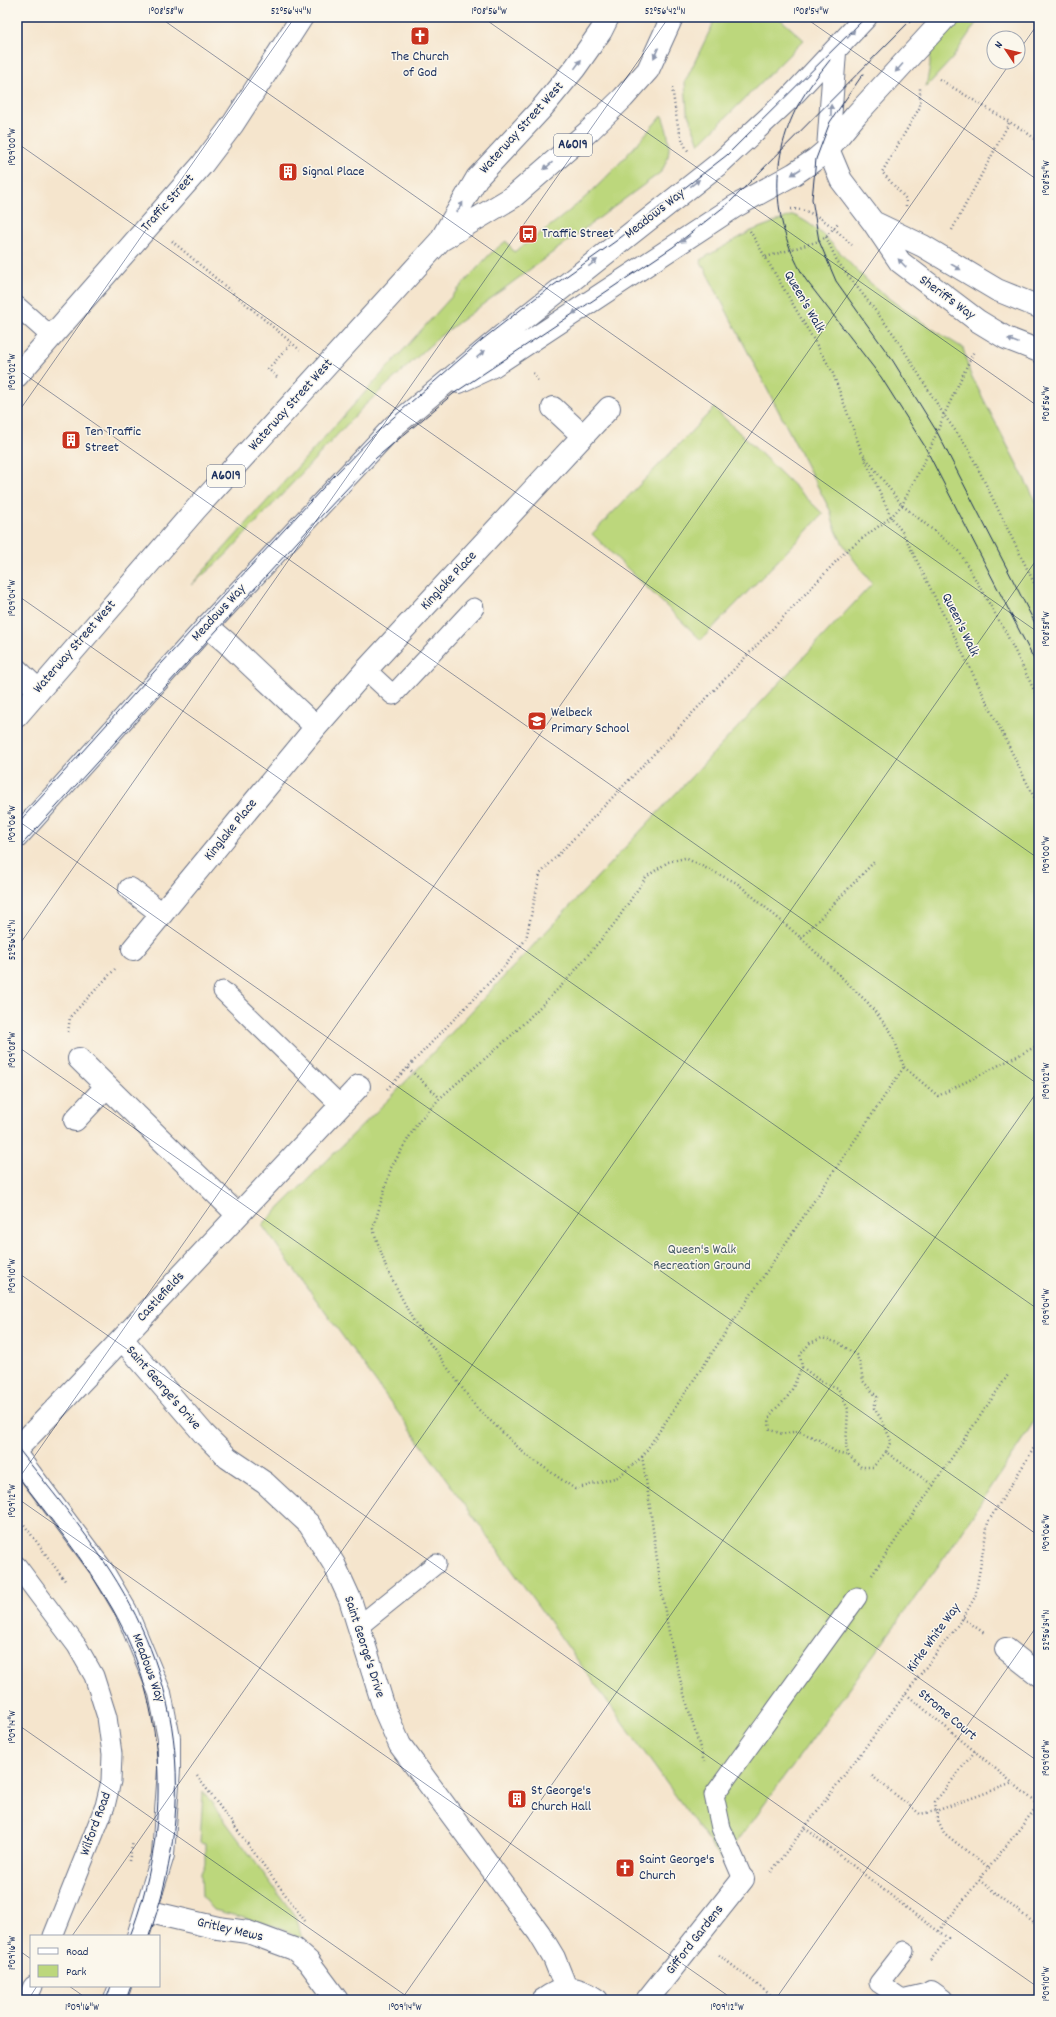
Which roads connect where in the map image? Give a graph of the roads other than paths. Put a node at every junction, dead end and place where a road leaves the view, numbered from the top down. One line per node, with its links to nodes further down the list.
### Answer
1 (302, 17): 12 (street, Traffic Street)
2 (608, 17): 9 (street, Waterway Street West / A6019, one-way to 2)
3 (672, 17): 9 (street, Waterway Street West / A6019, one-way to 9)
4 (866, 17): 6 (street, Meadows Way, one-way to 4)
5 (946, 17): 7 (street, Meadows Way, one-way to 7)
6 (835, 52): 7 (street, one-way to 6); 15 (street, Meadows Way, one-way to 6)
7 (828, 149): 8 (street, Sheriffs Way); 15 (street, Meadows Way, one-way to 15)
8 (874, 222): 11 (street, Sheriffs Way, one-way to 11); 13 (street, Sheriffs Way, one-way to 8)
9 (440, 241): 23 (street, Waterway Street West / A6019)
10 (17, 306): 12 (lane)
11 (1039, 307)
12 (52, 337): 14 (street, Traffic Street)
13 (1039, 351)
14 (17, 376)
15 (430, 397): 20 (street, Meadows Way)
16 (553, 408): 18 (street)
17 (609, 408): 18 (street, Kinglake Place)
18 (583, 436): 22 (street, Kinglake Place)
19 (474, 608): 22 (lane)
20 (207, 626): 25 (street); 26 (street, Meadows Way)
21 (17, 670): 23 (street)
22 (366, 670): 25 (street, Kinglake Place)
23 (38, 690): 24 (street, Waterway Street West / A6019)
24 (17, 716)
25 (316, 728): 28 (street, Kinglake Place)
26 (17, 837)
27 (130, 888): 28 (street)
28 (162, 914): 29 (street, Kinglake Place)
29 (133, 949)
30 (223, 991): 34 (lane)
31 (79, 1059): 33 (street)
32 (359, 1086): 34 (street, Castlefields)
33 (106, 1087): 35 (street); 36 (street)
34 (341, 1106): 36 (street, Castlefields)
35 (76, 1120)
36 (238, 1215): 37 (street, Castlefields)
37 (122, 1339): 38 (street, Castlefields); 43 (street, Saint George's Drive)
38 (17, 1449)
39 (17, 1456): 47 (street, Meadows Way)
40 (436, 1564): 43 (lane)
41 (17, 1566): 48 (lane, Wilford Road)
42 (857, 1597): 46 (lane)
43 (359, 1626): 53 (street, Saint George's Drive)
44 (1006, 1649): 45 (street)
45 (1039, 1675)
46 (743, 1879): 60 (street, Gifford Gardens)
47 (146, 1911): 49 (street, Meadows Way); 57 (street, Gritley Mews)
48 (53, 1935)
49 (138, 1935)
50 (904, 1951): 54 (lane)
51 (33, 1987): 55 (lane)
52 (120, 1987): 56 (street)
53 (566, 1988): 58 (street); 59 (street)
54 (937, 1996)
55 (27, 2000)
56 (115, 2000)
57 (337, 2000)
58 (543, 2000)
59 (597, 2000)
60 (647, 2000)

